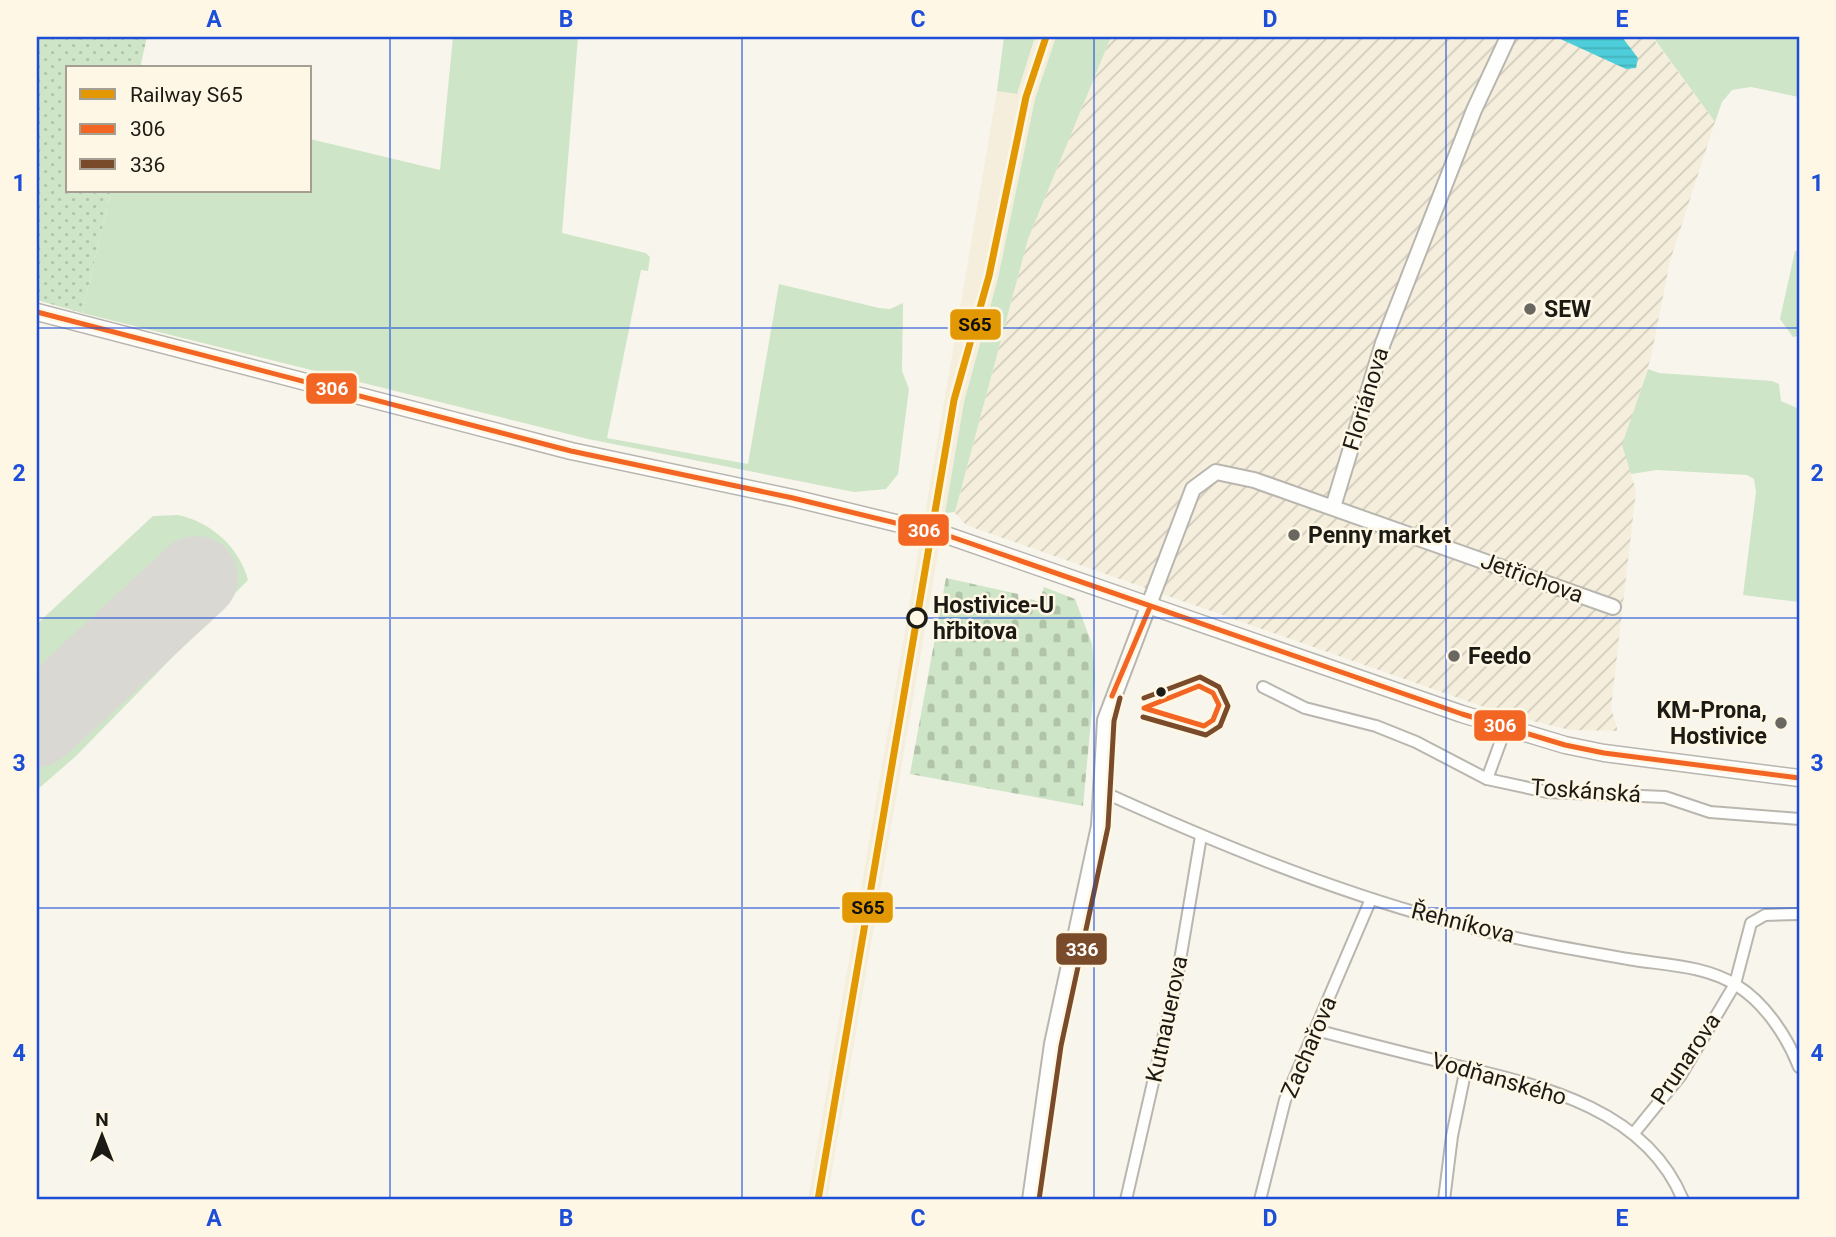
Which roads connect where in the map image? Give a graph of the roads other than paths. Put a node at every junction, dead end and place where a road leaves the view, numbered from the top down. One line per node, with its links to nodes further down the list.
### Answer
1 (1508, 37): 3 (street, Floriánova)
2 (37, 312): 4 (main road)
3 (1334, 507): 4 (street); 5 (street, Jetřichova)
4 (1150, 607): 7 (main road); 10 (street)
5 (1612, 607)
6 (1263, 687): 9 (street, Toskánská)
7 (1506, 727): 8 (main road); 9 (street)
8 (1799, 778)
9 (1487, 779): 11 (street, Toskánská)
10 (1101, 791): 12 (street, Řehníkova); 20 (street)
11 (1799, 819)
12 (1201, 836): 13 (street, Řehníkova); 21 (street, Kutnauerova)
13 (1371, 899): 15 (street, Řehníkova); 16 (street, Zachařova)
14 (1796, 914): 15 (street)
15 (1735, 984): 17 (street, Řehníkova); 19 (street, Prunarova)
16 (1316, 1030): 18 (street, Vodňanského); 22 (street, Zachařova)
17 (1799, 1067)
18 (1466, 1068): 19 (street, Vodňanského); 23 (street)
19 (1634, 1133): 24 (street, Vodňanského)
20 (1030, 1200)
21 (1126, 1200)
22 (1260, 1200)
23 (1444, 1200)
24 (1683, 1200)

